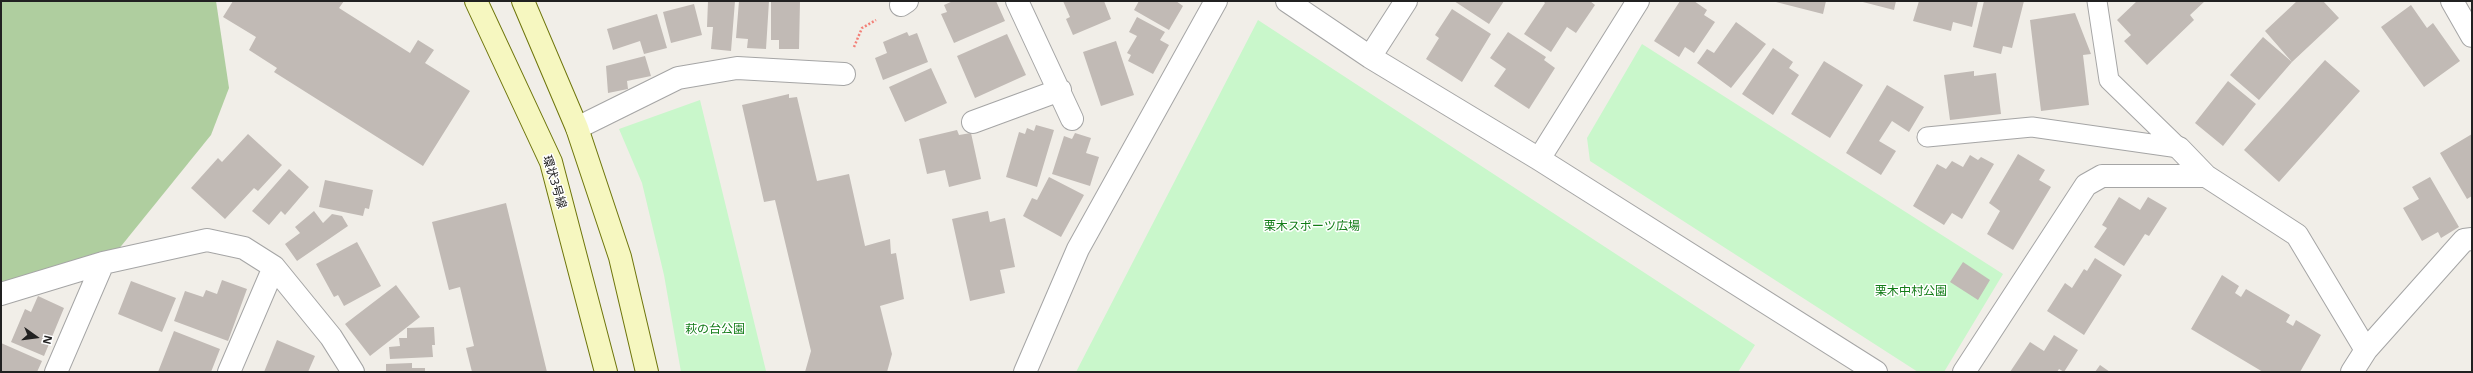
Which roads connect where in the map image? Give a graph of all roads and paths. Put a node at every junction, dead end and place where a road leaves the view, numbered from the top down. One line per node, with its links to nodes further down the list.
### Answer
1 (476, 1): 30 (street, 環状3号線)
2 (523, 1): 17 (street)
3 (1016, 1): 14 (street)
4 (1216, 1): 32 (street)
5 (1287, 1): 12 (street)
6 (1406, 1): 12 (street)
7 (1638, 1): 20 (street)
8 (2097, 1): 19 (lane)
9 (2452, 1): 11 (street)
10 (904, 3): 13 (path)
11 (2472, 36)
12 (1370, 57): 20 (street)
13 (844, 74): 17 (street)
14 (1060, 90): 15 (street); 16 (street)
15 (1072, 119)
16 (973, 122)
17 (577, 128): 31 (street)
18 (1927, 137): 19 (lane)
19 (2179, 148): 21 (street)
20 (1539, 159): 33 (street)
21 (2206, 176): 26 (street); 34 (street)
22 (2472, 239): 26 (street)
23 (103, 263): 24 (street); 25 (street); 27 (street)
24 (274, 267): 28 (street); 29 (street)
25 (1, 294)
26 (2366, 350): 35 (street)
27 (56, 372)
28 (229, 372)
29 (354, 372)
30 (606, 372)
31 (647, 372)
32 (1026, 372)
33 (1876, 372)
34 (1964, 372)
35 (2352, 372)

